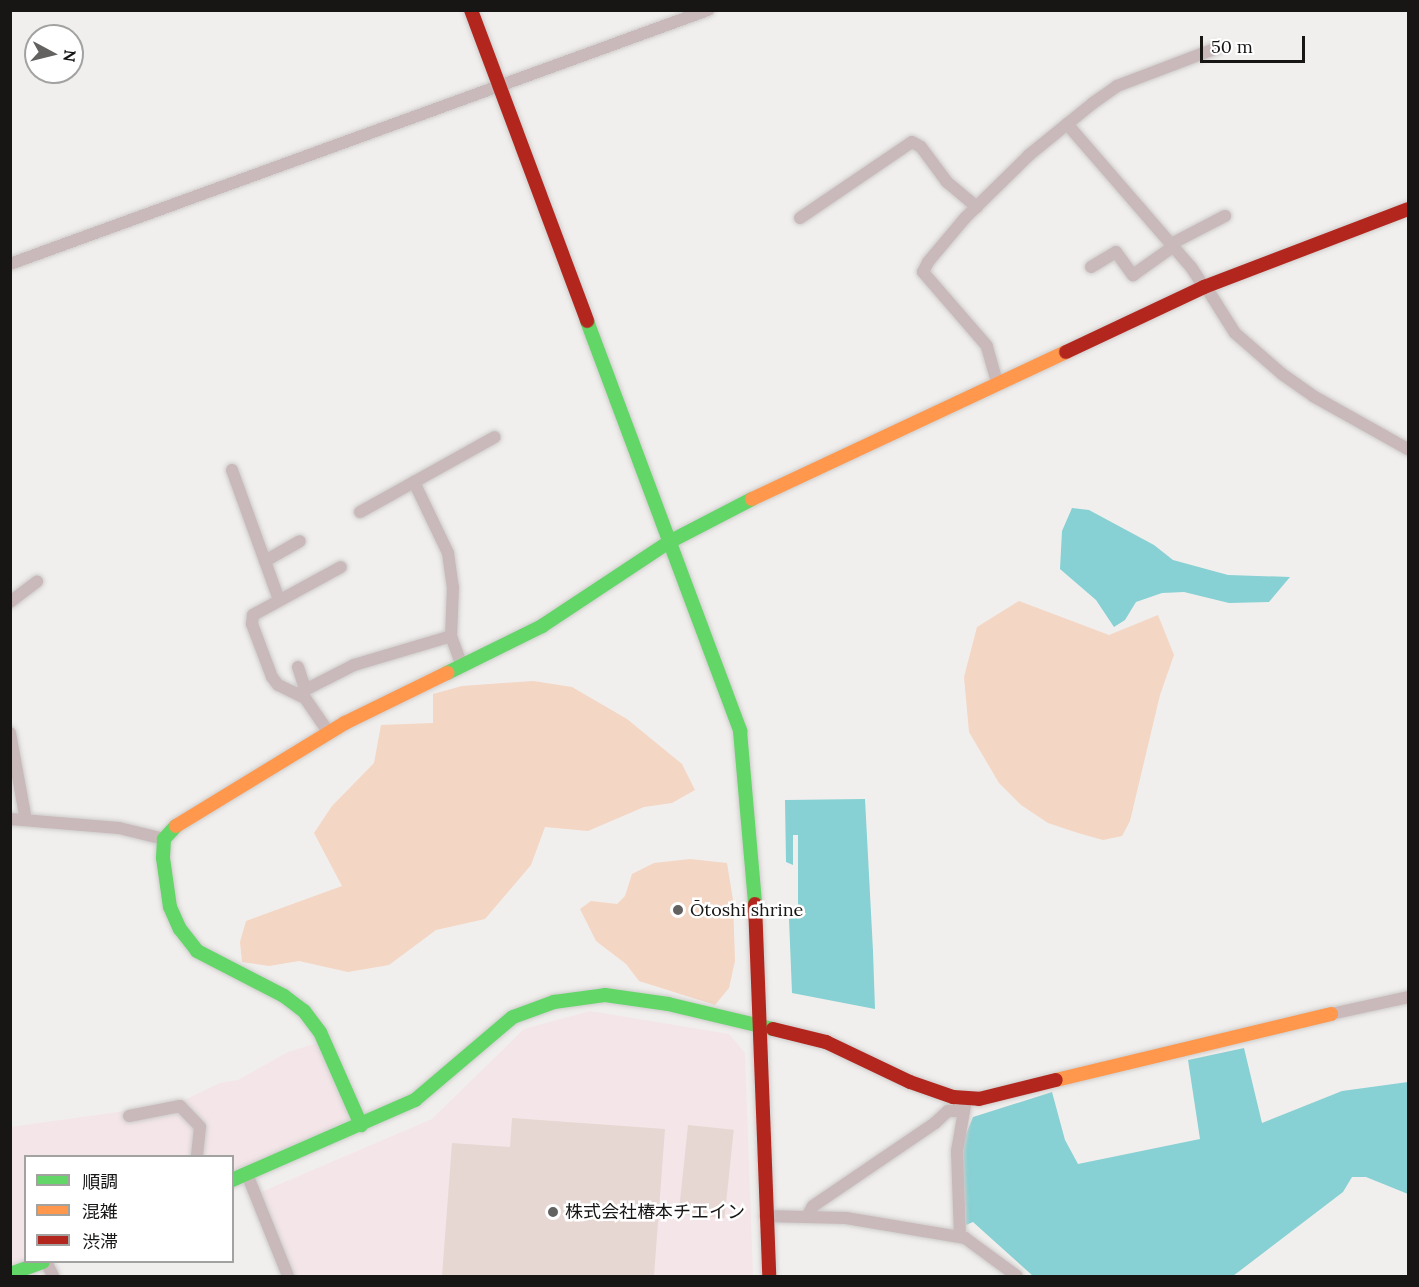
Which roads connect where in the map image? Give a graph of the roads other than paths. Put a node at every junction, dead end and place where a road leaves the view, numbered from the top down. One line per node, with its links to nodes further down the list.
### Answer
1 (471, 10): 4 (street)
2 (708, 10): 4 (street)
3 (1217, 48): 5 (street)
4 (498, 86): 11 (street); 21 (street)
5 (1067, 124): 6 (street); 10 (street)
6 (977, 207): 9 (street); 14 (street)
7 (1408, 209): 13 (street)
8 (1225, 216): 10 (street)
9 (800, 218)
10 (1173, 245): 12 (street); 13 (street)
11 (10, 264)
12 (1091, 267)
13 (1205, 287): 14 (street); 16 (street)
14 (997, 382): 21 (street)
15 (495, 437): 18 (street)
16 (1408, 449)
17 (232, 470): 22 (street)
18 (414, 482): 19 (street); 27 (street)
19 (360, 512)
20 (300, 542): 22 (street)
21 (669, 542): 28 (street); 38 (street)
22 (265, 561): 25 (street)
23 (340, 567): 25 (street)
24 (37, 582): 26 (street)
25 (279, 600): 30 (street)
26 (10, 602)
27 (451, 636): 28 (street); 30 (street)
28 (462, 666): 32 (street)
29 (298, 667): 30 (street)
30 (302, 691): 32 (street)
31 (10, 733): 34 (street)
32 (329, 733): 35 (street)
33 (10, 819): 34 (street)
34 (26, 820): 35 (street)
35 (164, 839): 41 (street)
36 (1408, 997): 37 (street)
37 (1331, 1014): 39 (street)
38 (761, 1028): 39 (street); 41 (street); 46 (street)
39 (965, 1105): 45 (street); 47 (street)
40 (129, 1116): 42 (street)
41 (361, 1125): 43 (street)
42 (197, 1155)
43 (247, 1174): 44 (street); 50 (street)
44 (234, 1179)
45 (808, 1215): 46 (street); 47 (street)
46 (765, 1216): 51 (street)
47 (960, 1237): 52 (street)
48 (42, 1263): 49 (street)
49 (10, 1274)
50 (288, 1276)
51 (769, 1276)
52 (1017, 1276)

